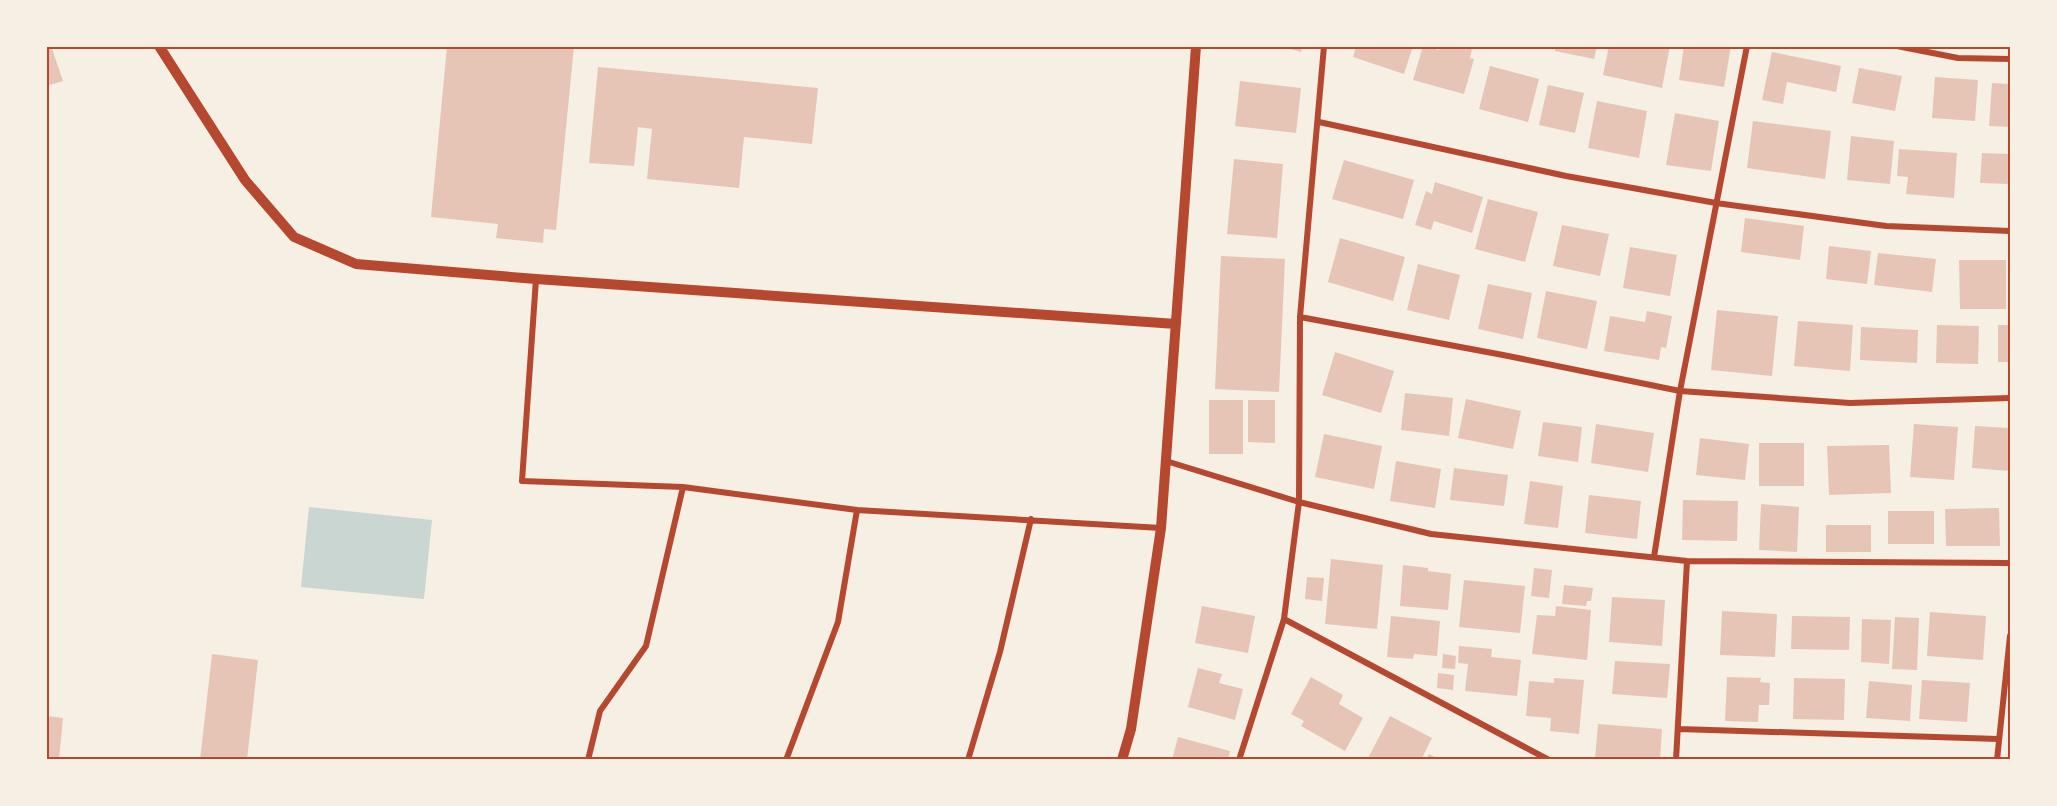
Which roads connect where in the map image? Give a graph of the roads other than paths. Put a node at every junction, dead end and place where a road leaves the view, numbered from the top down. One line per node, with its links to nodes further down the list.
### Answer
1 (159, 46): 10 (street)
2 (1196, 46): 12 (street)
3 (1324, 46): 7 (street)
4 (1747, 46): 8 (street)
5 (1897, 46): 6 (street)
6 (2010, 59)
7 (1319, 122): 8 (street); 11 (street)
8 (1716, 203): 9 (street); 13 (street)
9 (2010, 231)
10 (536, 279): 12 (street); 16 (street)
11 (1300, 317): 13 (street); 17 (street)
12 (1176, 324): 15 (street)
13 (1680, 391): 14 (street); 21 (street)
14 (2010, 398)
15 (1165, 461): 17 (street); 20 (street)
16 (684, 487): 18 (street); 28 (street)
17 (1299, 502): 21 (street); 24 (street)
18 (857, 510): 19 (street); 29 (street)
19 (1031, 519): 20 (street); 30 (street)
20 (1161, 528): 31 (street)
21 (1654, 557): 22 (street)
22 (1687, 561): 23 (street); 26 (street)
23 (2010, 563)
24 (1284, 619): 32 (street); 33 (street)
25 (2010, 636): 27 (street)
26 (1679, 729): 27 (street); 34 (street)
27 (1998, 740): 35 (street)
28 (588, 759)
29 (786, 759)
30 (968, 759)
31 (1122, 759)
32 (1239, 759)
33 (1550, 759)
34 (1676, 759)
35 (1997, 759)

